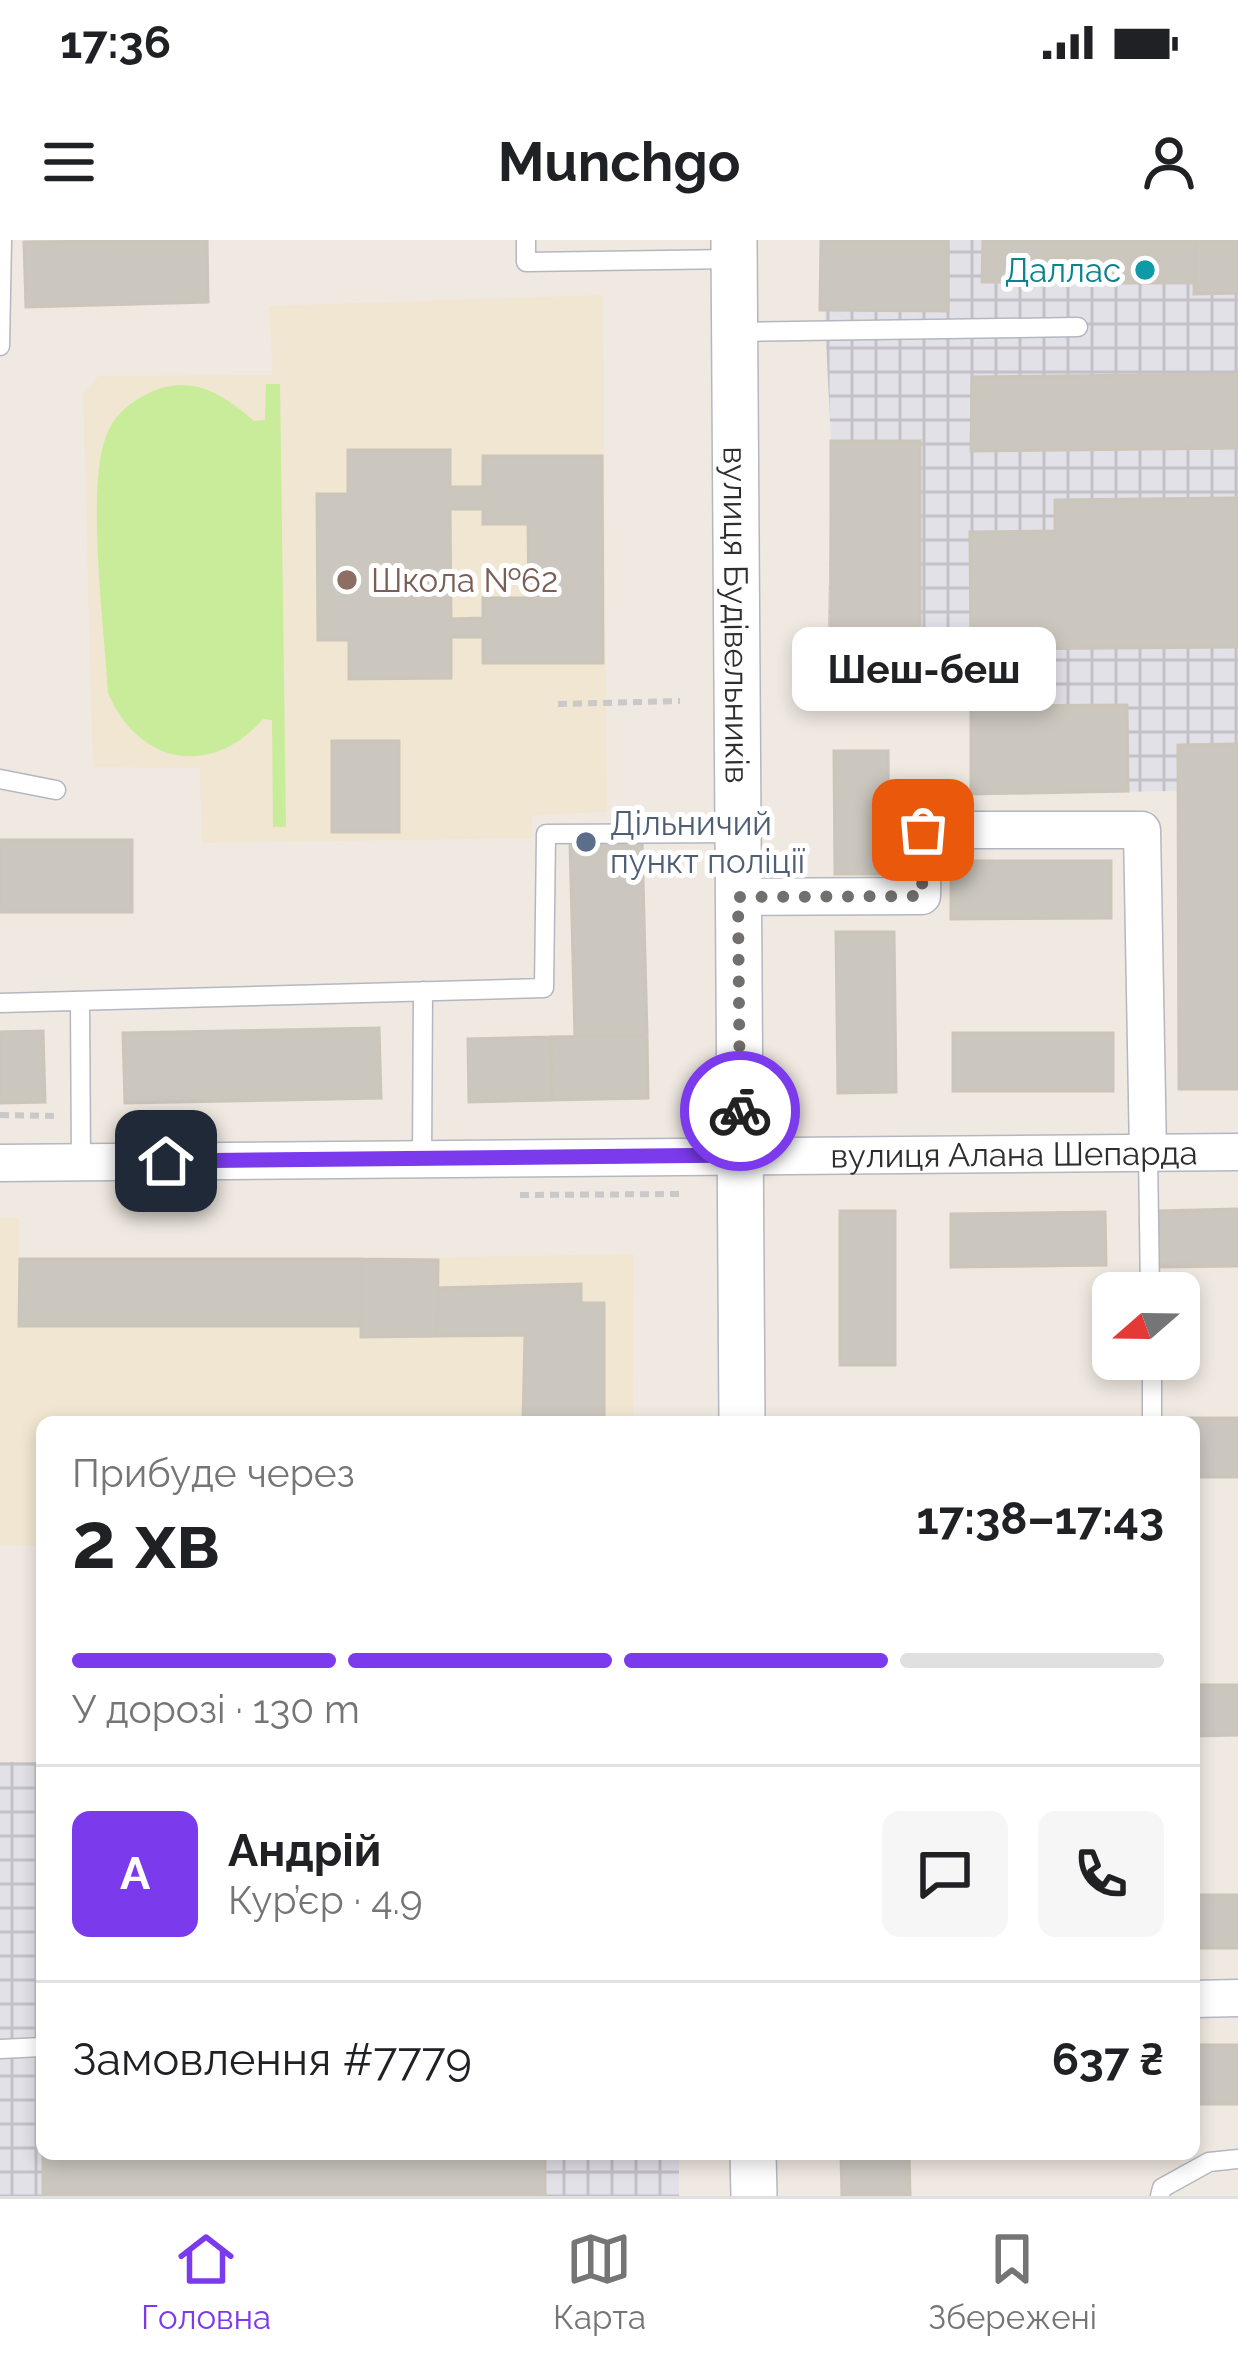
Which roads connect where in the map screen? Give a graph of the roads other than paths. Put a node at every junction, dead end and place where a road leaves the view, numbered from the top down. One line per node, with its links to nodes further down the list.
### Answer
1 (2, 240): 6 (lane)
2 (526, 240): 3 (lane)
3 (734, 249): 5 (street, вулиця Будівельників)
4 (1078, 327): 5 (lane)
5 (735, 332): 9 (street, вулиця Будівельників)
6 (0, 346)
7 (0, 779): 8 (lane)
8 (56, 790)
9 (738, 832): 10 (street, вулиця Будівельників); 11 (lane)
10 (738, 897): 15 (street); 16 (street, вулиця Будівельників)
11 (423, 992): 12 (lane); 17 (lane)
12 (80, 1000): 13 (lane); 18 (lane)
13 (0, 1003)
14 (1238, 1152): 15 (street, вулиця Алана Шепарда)
15 (1148, 1153): 16 (street, вулиця Алана Шепарда); 20 (lane)
16 (740, 1155): 17 (street, вулиця Алана Шепарда); 22 (street, вулиця Будівельників)
17 (422, 1159): 18 (street, вулиця Алана Шепарда)
18 (81, 1162): 19 (street, вулиця Алана Шепарда)
19 (0, 1163)
20 (1150, 1272)
21 (1152, 1380): 23 (lane)
22 (742, 1416)
23 (1152, 1416)
24 (1238, 1998): 25 (street)
25 (1200, 1999)
26 (36, 2048): 27 (lane)
27 (0, 2049)
28 (1238, 2159): 31 (lane)
29 (753, 2160): 30 (street)
30 (754, 2196)
31 (1160, 2196)

